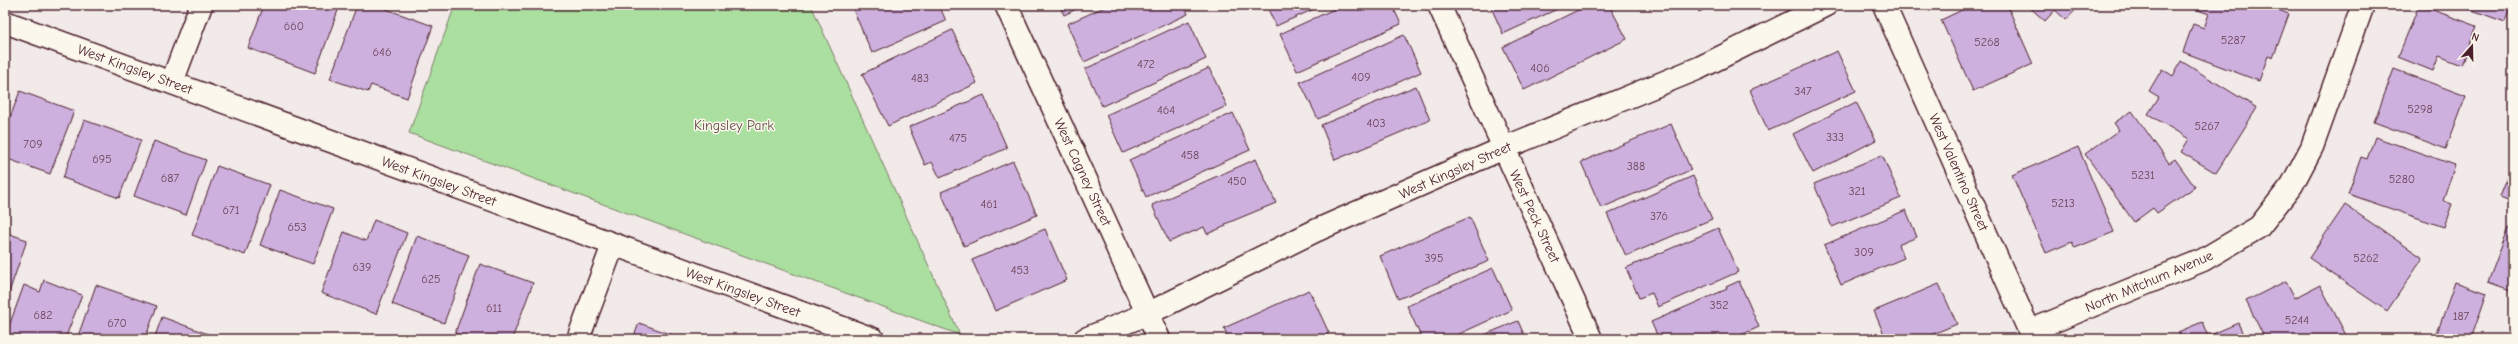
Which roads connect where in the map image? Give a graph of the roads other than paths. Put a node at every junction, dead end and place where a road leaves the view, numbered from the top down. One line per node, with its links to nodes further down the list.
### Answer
1 (200, 5): 8 (street)
2 (1006, 5): 11 (street, West Cagney Street)
3 (1439, 5): 9 (street, West Peck Street)
4 (1826, 5): 9 (street, West Kingsley Street)
5 (1884, 5): 12 (street, West Valentino Street)
6 (2363, 5): 12 (street, North Mitchum Avenue)
7 (5, 22): 8 (street, West Kingsley Street)
8 (172, 82): 10 (street, West Kingsley Street)
9 (1504, 148): 11 (street, West Kingsley Street); 17 (street, West Peck Street)
10 (613, 245): 13 (street); 14 (street, West Kingsley Street)
11 (1147, 314): 15 (street, West Kingsley Street); 16 (street, West Cagney Street)
12 (2032, 335)
13 (578, 339)
14 (873, 339)
15 (1085, 339)
16 (1159, 339)
17 (1591, 339)

